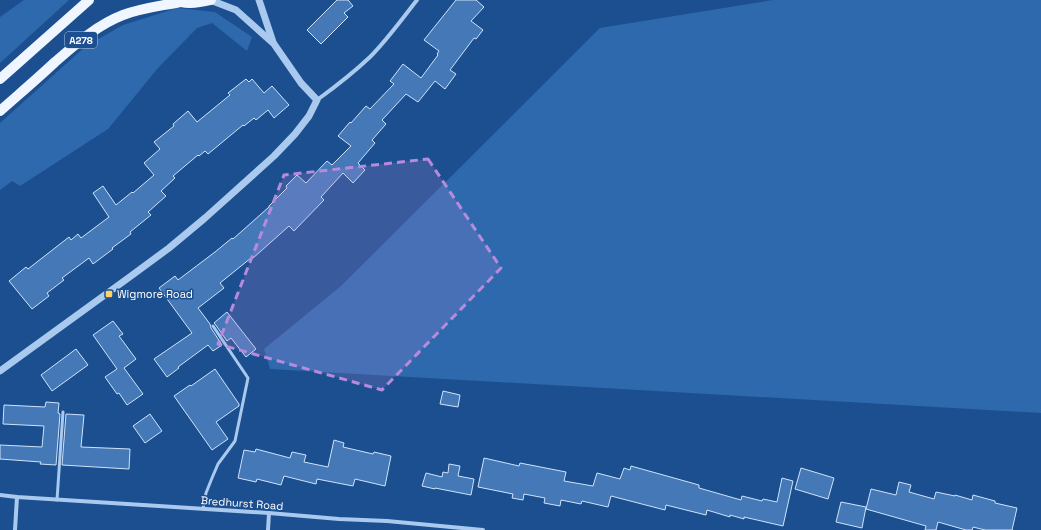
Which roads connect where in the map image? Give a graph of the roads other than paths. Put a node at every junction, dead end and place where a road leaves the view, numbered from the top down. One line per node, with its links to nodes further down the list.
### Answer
1 (89, 0): 7 (main road, A278)
2 (210, 0): 5 (main road); 6 (street)
3 (259, 0): 6 (street)
4 (417, 0): 8 (street)
5 (177, 1): 9 (main road, A278)
6 (274, 44): 8 (street)
7 (0, 79)
8 (317, 100): 11 (street)
9 (0, 111)
10 (213, 326): 16 (lane)
11 (0, 371)
12 (63, 412): 15 (lane)
13 (0, 495): 14 (street, Bredhurst Road)
14 (17, 497): 15 (street, Bredhurst Road); 18 (street)
15 (57, 500): 16 (street, Bredhurst Road)
16 (203, 509): 17 (street, Bredhurst Road)
17 (269, 513): 19 (street); 20 (street, Bredhurst Road)
18 (15, 530)
19 (268, 530)
20 (483, 530)

